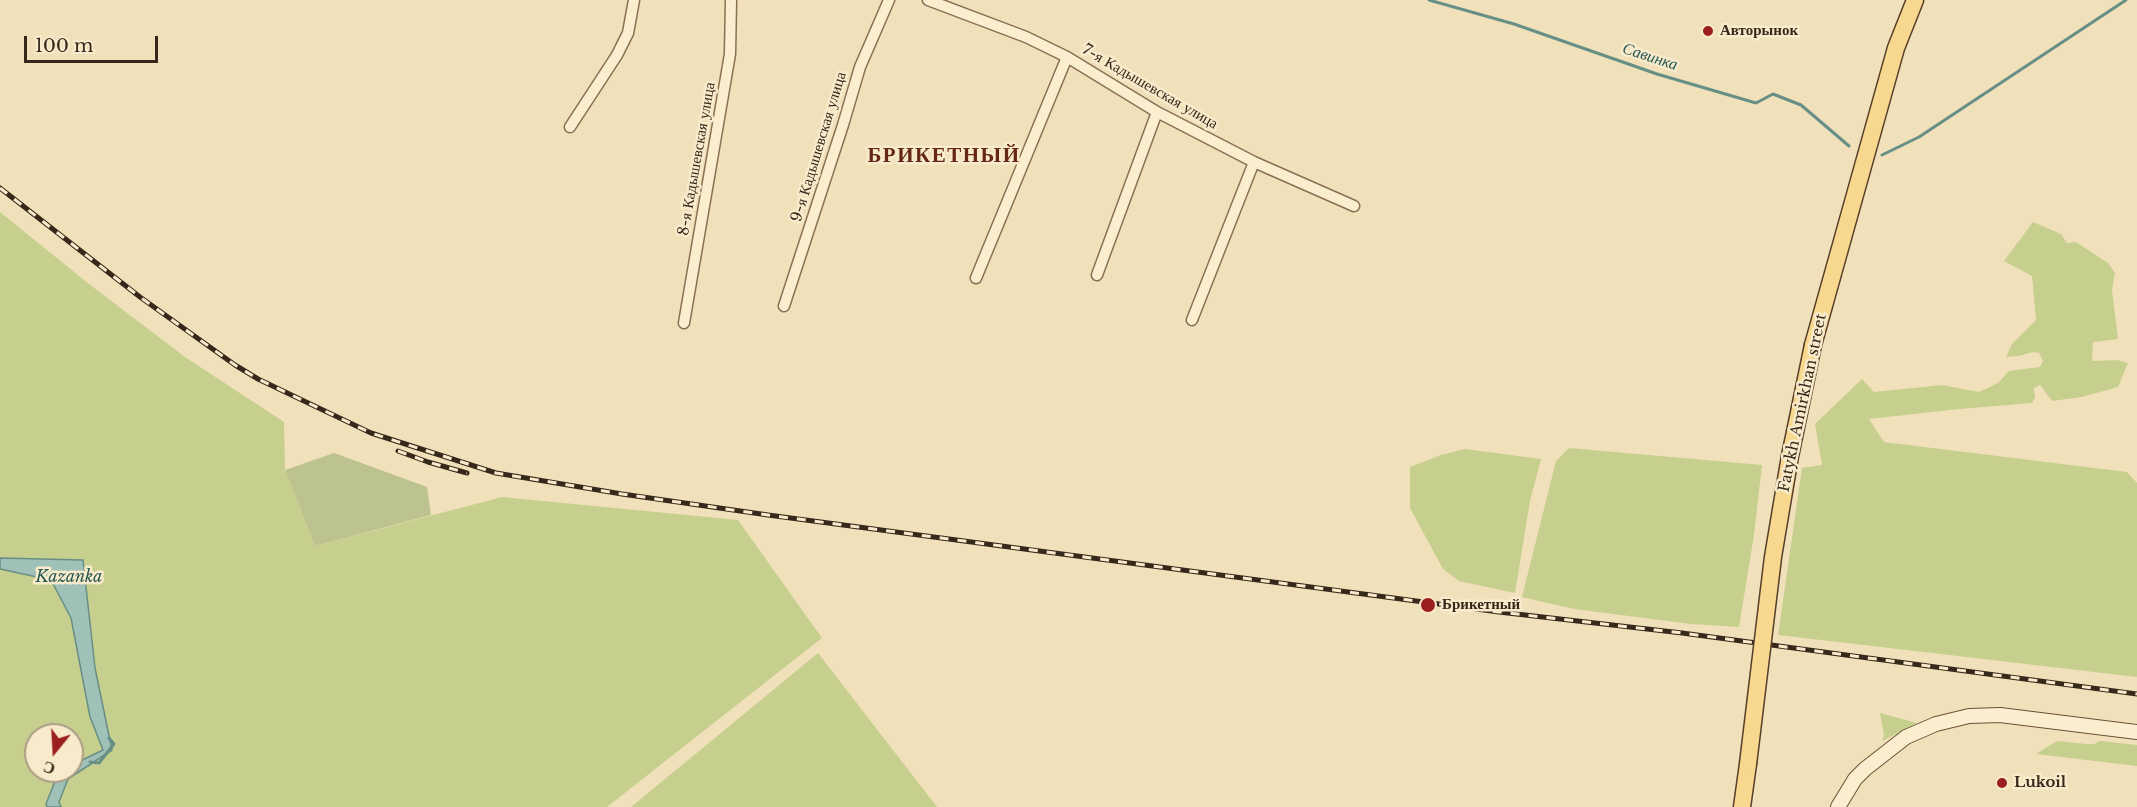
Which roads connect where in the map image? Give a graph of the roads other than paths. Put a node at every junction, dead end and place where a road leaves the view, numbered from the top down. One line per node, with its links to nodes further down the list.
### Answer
1 (634, 0): 10 (street)
2 (731, 0): 17 (street, 8-я Кадышевская улица)
3 (889, 0): 15 (street, 9-я Кадышевская улица)
4 (928, 0): 8 (street, 7-я Кадышевская улица)
5 (1905, 0): 7 (main road, Fatykh Amirkhan street)
6 (1915, 0): 7 (main road, Fatykh Amirkhan street)
7 (1896, 48): 19 (main road, Fatykh Amirkhan street, bridge)
8 (1067, 57): 9 (street, 7-я Кадышевская улица); 14 (street)
9 (1157, 112): 11 (street, 7-я Кадышевская улица); 13 (street)
10 (570, 127)
11 (1254, 162): 12 (street, 7-я Кадышевская улица); 16 (street)
12 (1354, 206)
13 (1097, 275)
14 (976, 278)
15 (784, 306)
16 (1192, 320)
17 (684, 323)
18 (2137, 732): 20 (main road)
19 (1742, 807)
20 (1838, 807)

